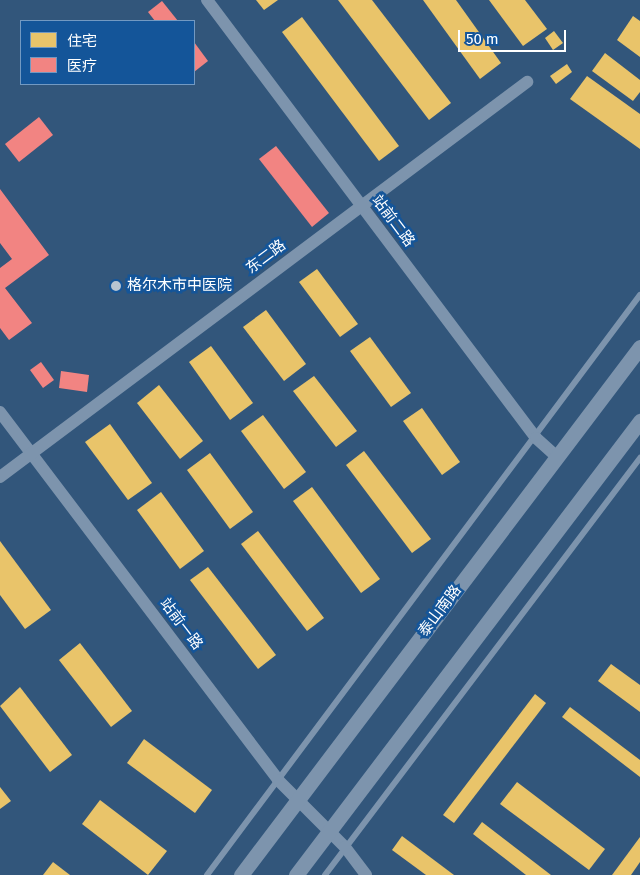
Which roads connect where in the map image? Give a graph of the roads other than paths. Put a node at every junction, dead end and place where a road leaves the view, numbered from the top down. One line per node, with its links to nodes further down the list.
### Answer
1 (207, 0): 3 (street, 站前二路)
2 (527, 82): 3 (street, 东二路)
3 (361, 206): 8 (street, 站前二路); 9 (street, 东二路)
4 (640, 295): 8 (lane)
5 (640, 348): 10 (street, 泰山南路)
6 (0, 412): 9 (street, 站前一路)
7 (640, 421): 15 (street)
8 (536, 438): 10 (street, 站前二路); 13 (lane)
9 (31, 454): 12 (street, 东二路); 13 (street, 站前一路)
10 (557, 457): 14 (street, 泰山南路)
11 (640, 458): 16 (lane)
12 (0, 477)
13 (278, 780): 14 (street, 站前一路); 17 (lane)
14 (297, 800): 15 (street, 站前一路); 18 (street, 泰山南路)
15 (329, 830): 16 (street, 站前一路); 19 (street)
16 (346, 847): 20 (lane); 21 (street, 站前一路)
17 (207, 875)
18 (241, 875)
19 (296, 875)
20 (324, 875)
21 (366, 875)

